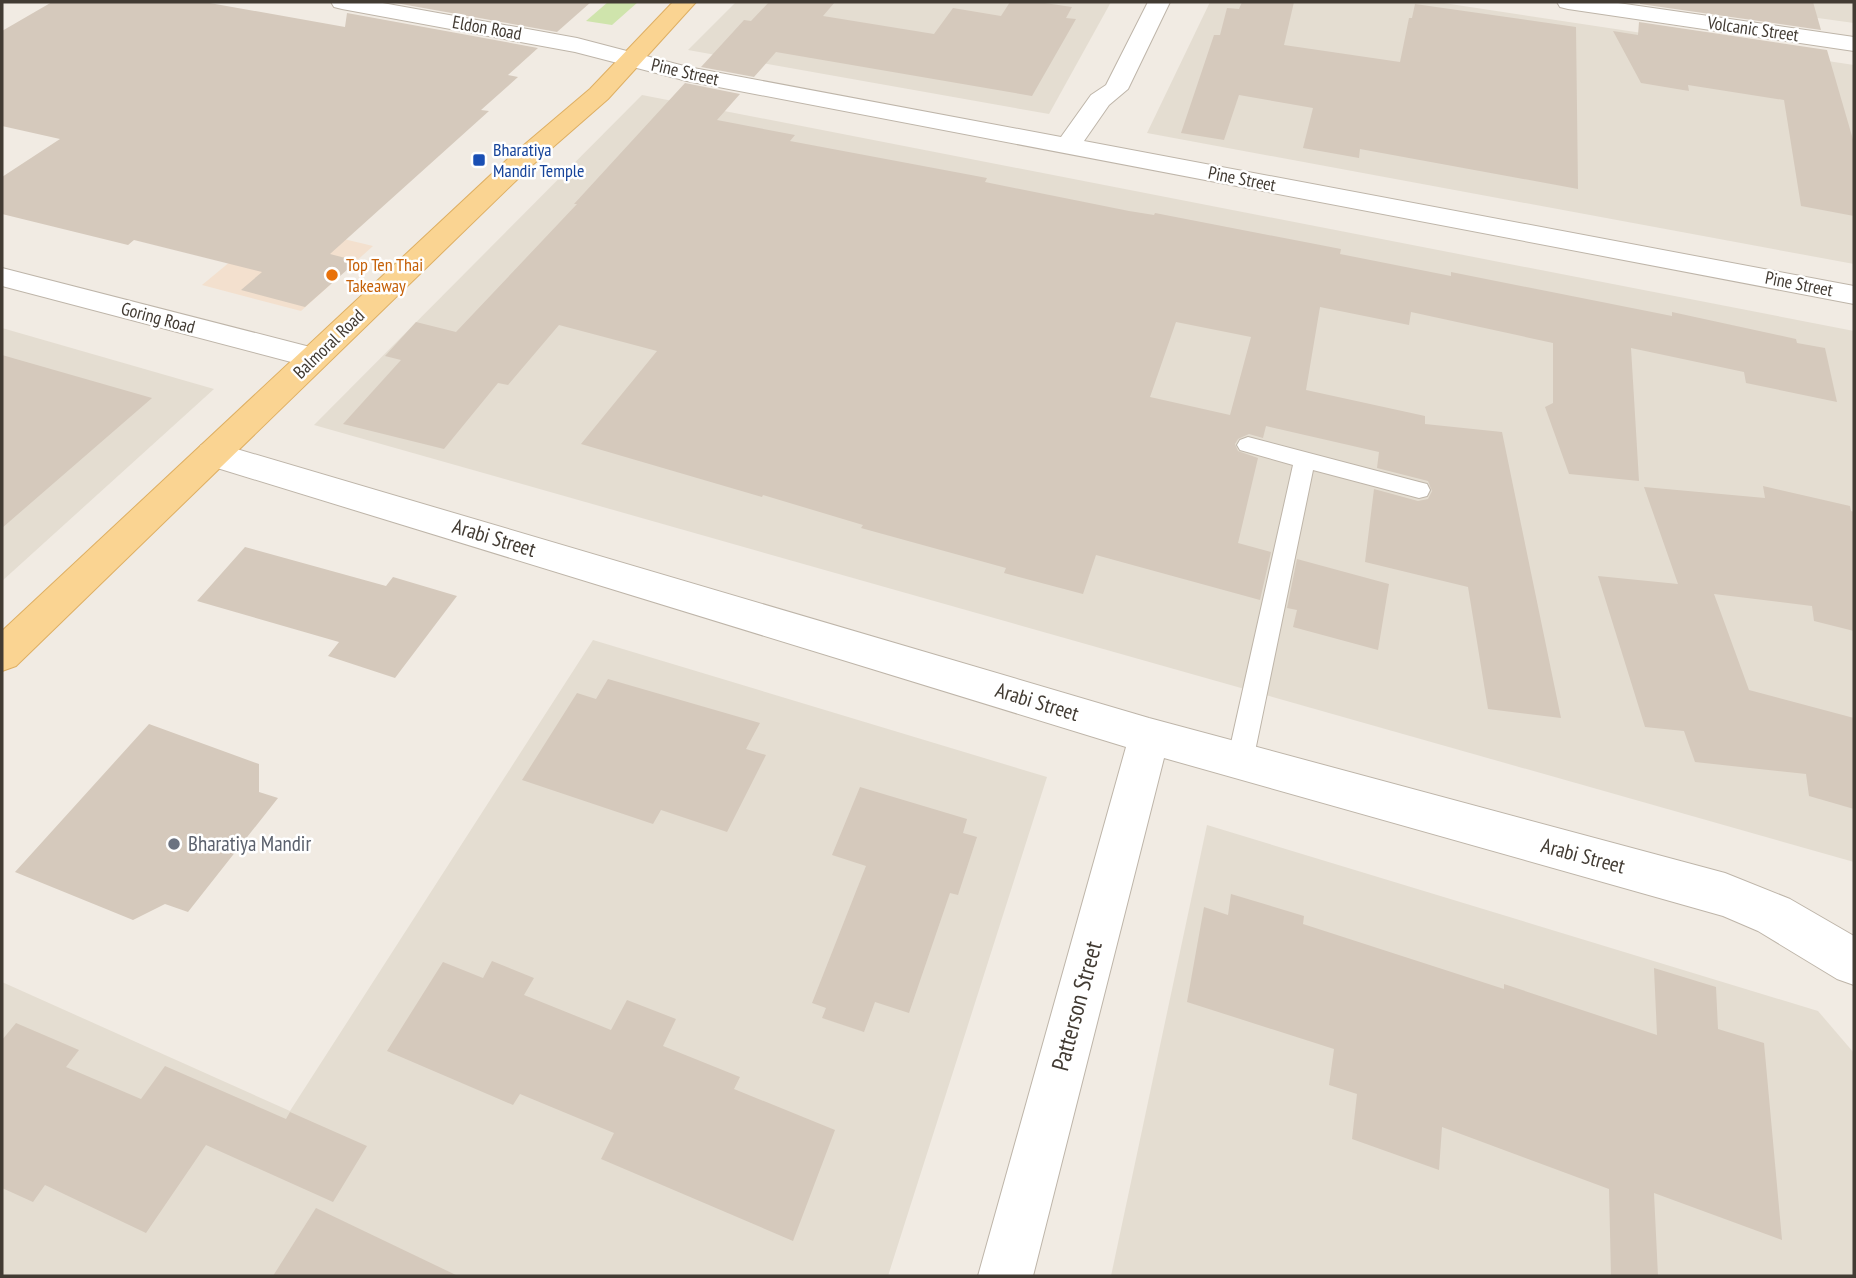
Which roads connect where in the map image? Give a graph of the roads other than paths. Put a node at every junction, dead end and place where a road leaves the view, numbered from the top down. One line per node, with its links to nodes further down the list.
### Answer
1 (342, 2): 5 (street, Eldon Road)
2 (685, 2): 7 (main road, Balmoral Road)
3 (1159, 2): 8 (street)
4 (1568, 2): 6 (street, Volcanic Street)
5 (391, 6): 7 (street, Eldon Road)
6 (1854, 44)
7 (630, 58): 10 (street, Pine Street); 13 (main road, Balmoral Road)
8 (1116, 89): 9 (street); 10 (street)
9 (1112, 133): 10 (street, Pine Street); 12 (street, Pine Street)
10 (1068, 146)
11 (2, 277): 13 (street, Goring Road)
12 (1854, 295)
13 (314, 358): 15 (main road, Balmoral Road)
14 (1248, 445): 16 (lane)
15 (213, 454): 18 (main road, Balmoral Road); 19 (street, Arabi Street)
16 (1305, 459): 17 (lane); 20 (lane)
17 (1419, 489)
18 (2, 655)
19 (1149, 736): 20 (street, Arabi Street); 22 (street, Patterson Street)
20 (1240, 761): 21 (street, Arabi Street)
21 (1854, 962)
22 (1005, 1276)

